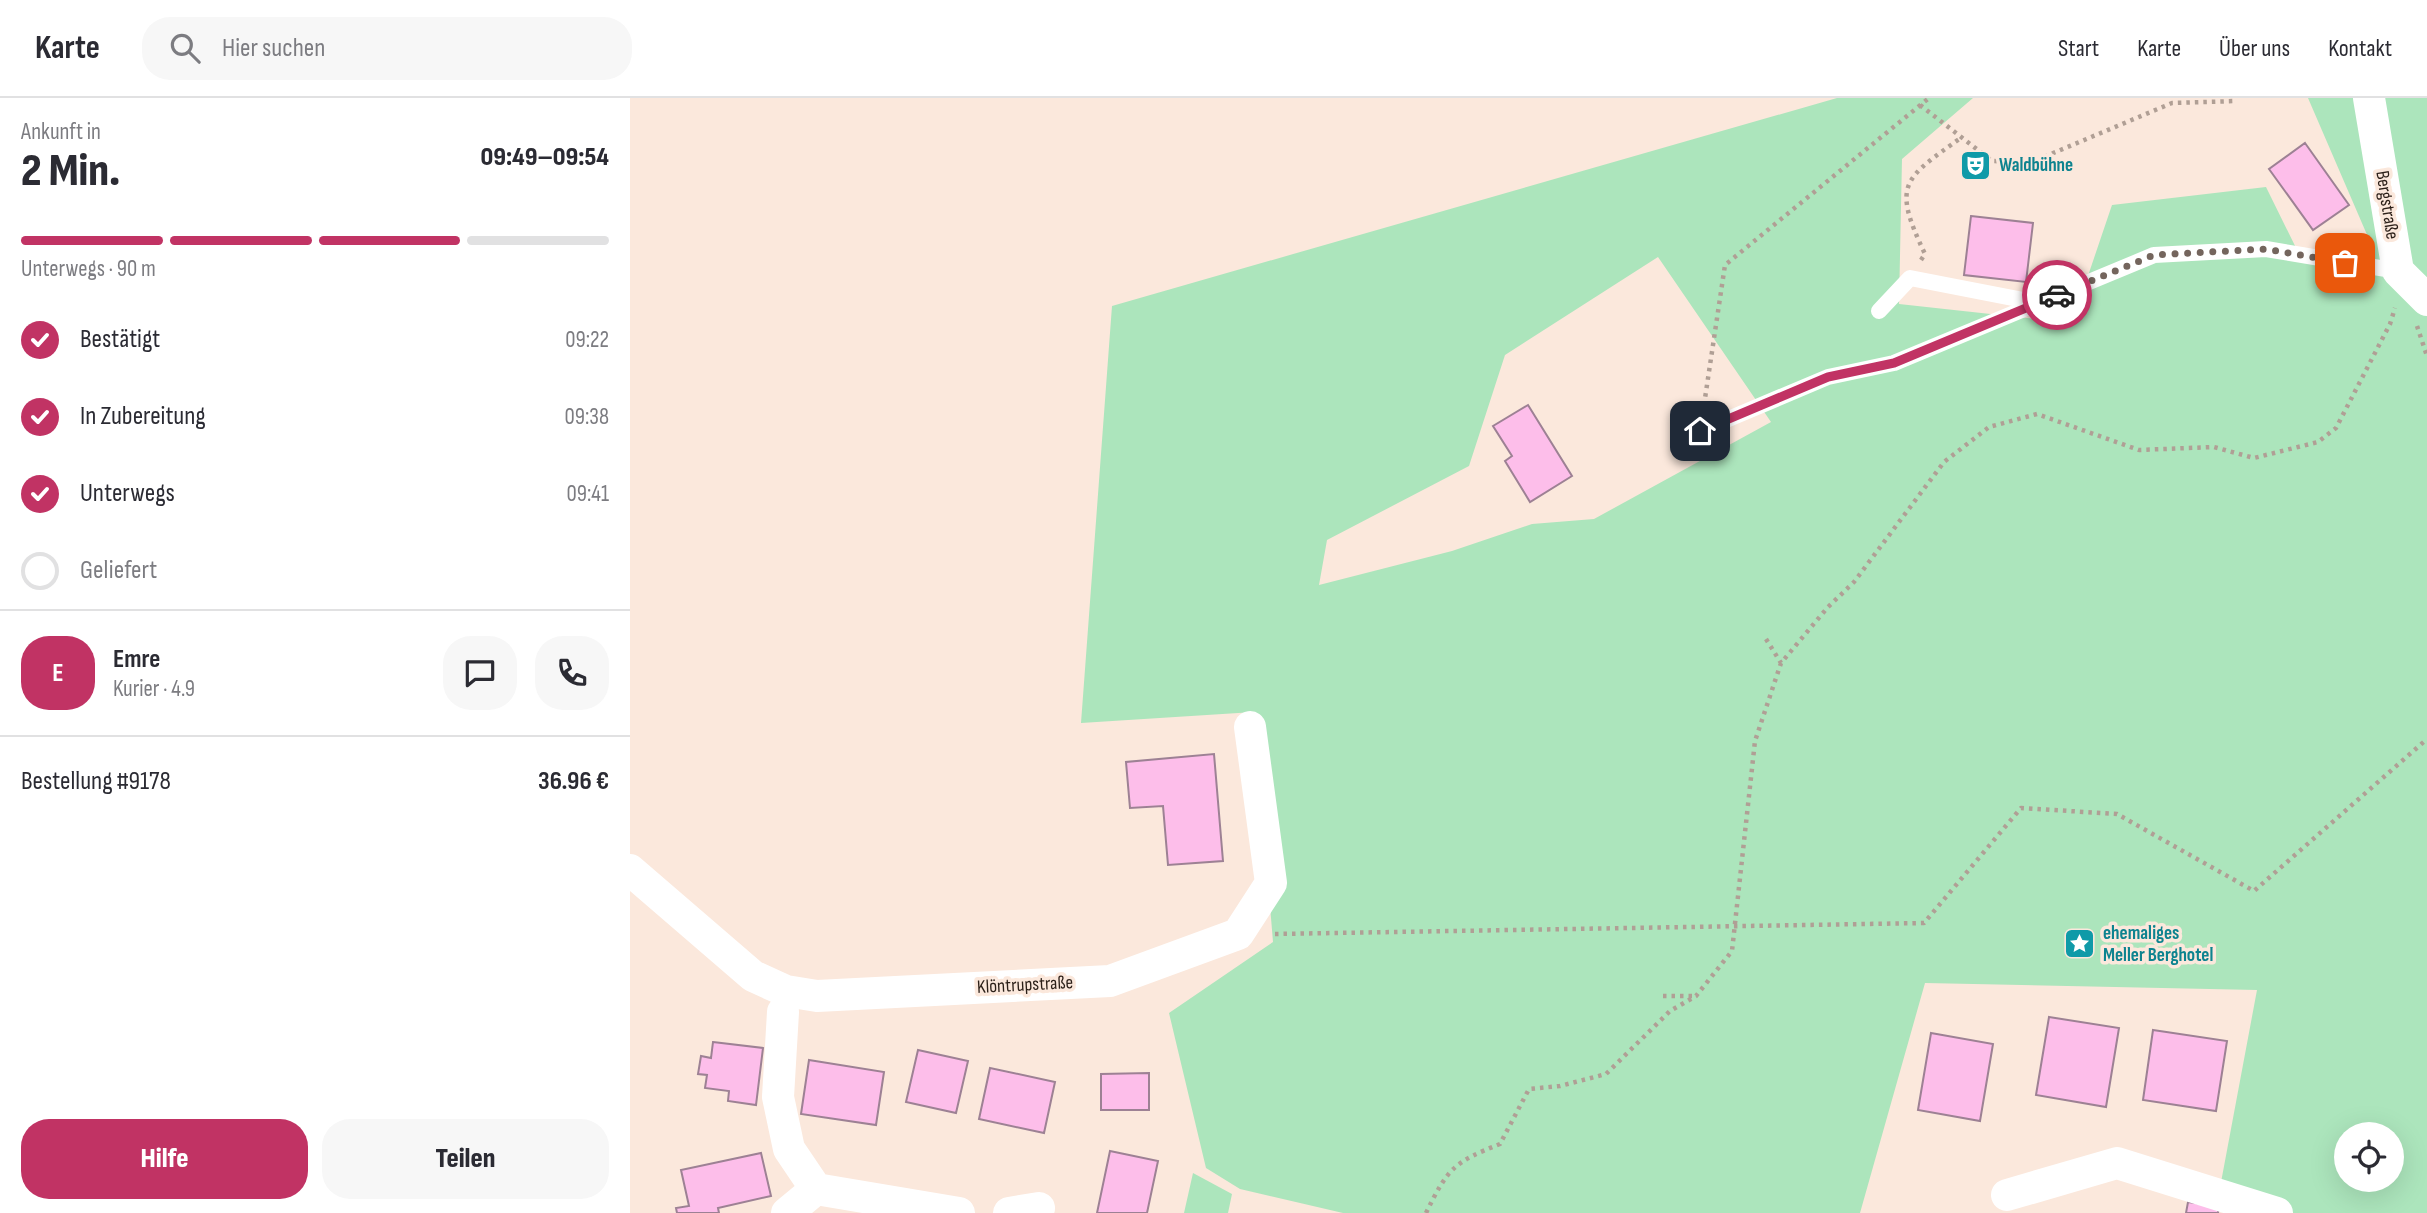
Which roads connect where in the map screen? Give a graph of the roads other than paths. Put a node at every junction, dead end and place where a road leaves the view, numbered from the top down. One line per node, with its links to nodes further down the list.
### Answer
1 (2369, 98): 2 (street, Bergstraße)
2 (2398, 271): 3 (street); 4 (lane)
3 (2414, 302)
4 (2038, 303): 5 (lane); 6 (lane)
5 (1880, 311)
6 (1700, 431)
7 (1250, 727): 8 (street, Klöntrupstraße)
8 (630, 870)
9 (783, 1012): 10 (street)
10 (816, 1189): 12 (street); 13 (street)
11 (2007, 1195): 14 (street)
12 (787, 1213)
13 (959, 1213)
14 (2277, 1213)

